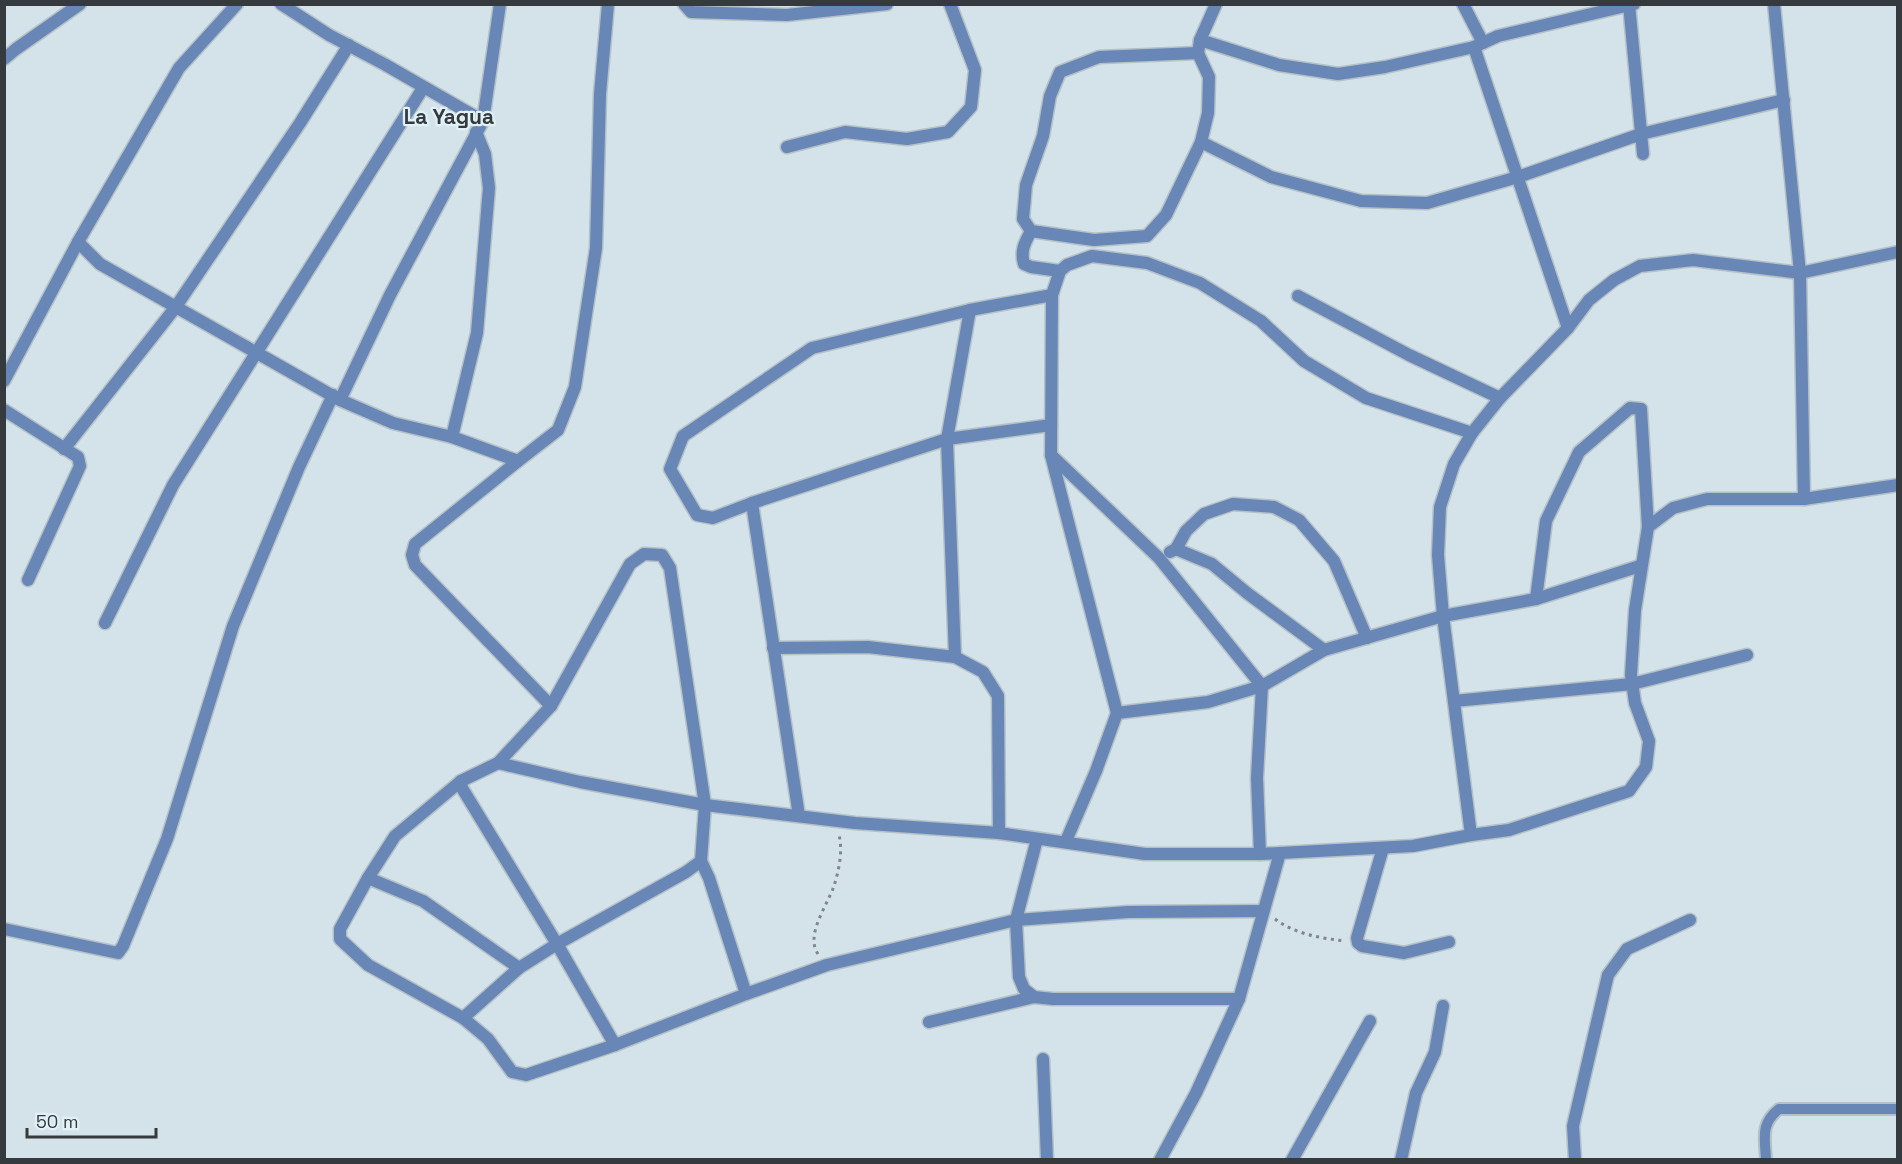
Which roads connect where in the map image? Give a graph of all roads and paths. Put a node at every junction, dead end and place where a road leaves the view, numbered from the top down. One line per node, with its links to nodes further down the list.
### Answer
1 (80, 4): 17 (street)
2 (237, 4): 27 (street)
3 (281, 4): 14 (street)
4 (500, 4): 20 (street)
5 (608, 4): 47 (street)
6 (684, 4): 13 (street)
7 (887, 4): 13 (street)
8 (950, 4): 23 (street)
9 (1216, 4): 16 (street)
10 (1463, 4): 15 (street)
11 (1774, 4): 19 (street)
12 (1631, 5): 15 (street); 21 (street)
13 (786, 10)
14 (349, 45): 18 (street); 33 (street)
15 (1479, 45): 16 (street); 25 (street)
16 (1199, 46): 22 (street); 26 (street)
17 (4, 59)
18 (423, 88): 20 (street); 36 (street)
19 (1784, 100): 21 (street); 30 (street)
20 (480, 127): 38 (street); 43 (street)
21 (1641, 134): 24 (street); 25 (street)
22 (1201, 142): 25 (street); 26 (street)
23 (786, 147)
24 (1643, 154)
25 (1518, 177): 35 (street)
26 (1031, 231): 29 (street)
27 (78, 242): 33 (street); 37 (street)
28 (1898, 252): 30 (street)
29 (1060, 271): 31 (street); 42 (street)
30 (1800, 273): 35 (street); 49 (street)
31 (1052, 295): 34 (street); 41 (street)
32 (1298, 296): 39 (street)
33 (175, 308): 36 (street); 45 (street)
34 (970, 310): 44 (street); 50 (street)
35 (1568, 328): 39 (street)
36 (256, 353): 38 (street); 58 (street)
37 (4, 381)
38 (337, 398): 43 (street); 86 (street)
39 (1500, 398): 42 (street)
40 (4, 410): 45 (street)
41 (1051, 425): 44 (street); 46 (street)
42 (1472, 433): 57 (street)
43 (452, 437): 47 (street)
44 (947, 439): 50 (street); 63 (street)
45 (64, 449): 55 (street)
46 (1051, 455): 53 (street); 68 (street)
47 (518, 461): 67 (street)
48 (1898, 485): 49 (street)
49 (1804, 499): 51 (street)
50 (752, 503): 60 (street)
51 (1648, 527): 54 (street); 56 (street)
52 (1176, 549): 53 (street); 59 (street); 61 (street)
53 (1159, 558): 65 (street)
54 (1640, 566): 56 (street); 64 (street)
55 (28, 580)
56 (1536, 598): 57 (street)
57 (1443, 616): 59 (street); 66 (street)
58 (105, 623)
59 (1367, 638): 61 (street)
60 (773, 648): 63 (street); 72 (street)
61 (1324, 650): 65 (street)
62 (1748, 655): 64 (street)
63 (955, 657): 74 (street)
64 (1632, 684): 66 (street); 75 (street)
65 (1262, 686): 68 (street); 80 (street)
66 (1454, 701): 75 (street)
67 (551, 706): 69 (street); 71 (street)
68 (1117, 712): 77 (street)
69 (498, 763): 70 (street); 71 (street)
70 (461, 781): 82 (street); 89 (street)
71 (705, 805): 72 (street); 81 (street)
72 (799, 816): 73 (street)
73 (833, 820): 74 (street); 90 (path)
74 (999, 833): 76 (street)
75 (1471, 834): 78 (street)
76 (1037, 839): 77 (street); 84 (street)
77 (1066, 841): 80 (street)
78 (1383, 848): 79 (street); 88 (street)
79 (1280, 853): 80 (street); 83 (street)
80 (1260, 854)
81 (701, 861): 89 (street); 92 (street)
82 (368, 878): 91 (street); 96 (street)
83 (1263, 911): 84 (street); 88 (path); 94 (street)
84 (1016, 920): 90 (street); 93 (street)
85 (1690, 920): 106 (street)
86 (4, 930)
87 (1449, 942): 88 (street)
88 (1358, 943)
89 (557, 944): 91 (street); 99 (street)
90 (827, 965): 92 (street)
91 (519, 968): 96 (street)
92 (746, 994): 99 (street)
93 (1034, 997): 94 (street); 98 (street)
94 (1239, 999): 103 (street)
95 (1443, 1006): 105 (street)
96 (463, 1018): 99 (street)
97 (1370, 1021): 104 (street)
98 (929, 1022)
99 (615, 1045)
100 (1043, 1059): 102 (street)
101 (1898, 1109): 107 (lane)
102 (1047, 1160)
103 (1160, 1160)
104 (1292, 1160)
105 (1401, 1160)
106 (1575, 1160)
107 (1766, 1160)

